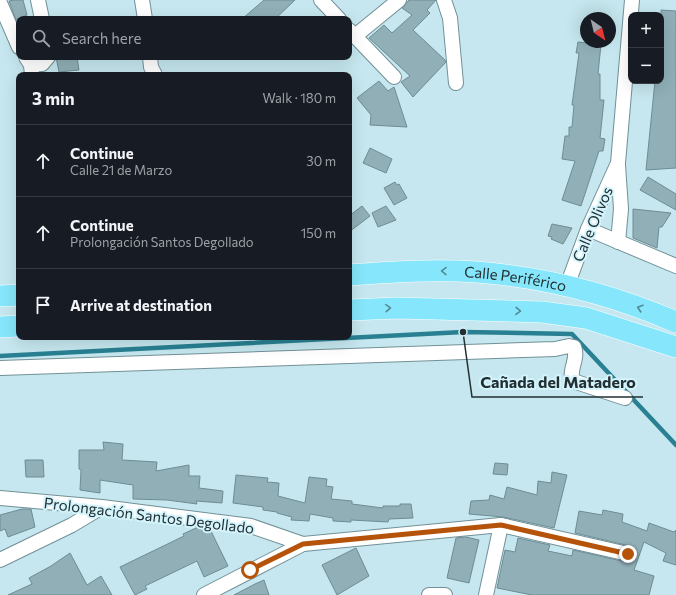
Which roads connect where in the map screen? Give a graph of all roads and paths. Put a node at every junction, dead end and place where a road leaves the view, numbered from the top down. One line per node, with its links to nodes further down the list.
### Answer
1 (38, 0): 8 (street)
2 (142, 0): 9 (street)
3 (322, 0): 10 (street)
4 (399, 0): 11 (street)
5 (444, 0): 18 (street)
6 (632, 0): 19 (street, Calle Olivos)
7 (0, 3): 12 (street)
8 (41, 16)
9 (145, 16)
10 (336, 16)
11 (352, 33): 17 (street)
12 (16, 40)
13 (45, 60): 15 (street)
14 (150, 60): 16 (street)
15 (29, 66)
16 (154, 72)
17 (394, 77)
18 (456, 83)
19 (618, 163): 20 (street, Calle Olivos); 21 (street, Calle Olivos)
20 (588, 229): 21 (street); 24 (street, Calle Olivos)
21 (618, 242): 22 (street)
22 (676, 266)
23 (352, 275): 24 (highway, Calle Periférico, one-way to 23)
24 (567, 286): 28 (highway, Calle Periférico, one-way to 24)
25 (16, 295): 26 (highway)
26 (0, 296)
27 (352, 310): 31 (highway, Calle Periférico, one-way to 31)
28 (676, 322)
29 (16, 326): 30 (highway)
30 (0, 327)
31 (676, 347)
32 (0, 368): 33 (street)
33 (624, 398)
34 (0, 498): 35 (street, Prolongación Santos Degollado)
35 (102, 507): 37 (street, Prolongación Santos Degollado); 39 (street)
36 (501, 525): 37 (street, Prolongación Santos Degollado); 38 (street, Prolongación Santos Degollado); 43 (street)
37 (303, 544): 40 (street)
38 (628, 554)
39 (0, 560)
40 (204, 595)
41 (429, 595): 42 (street)
42 (445, 595)
43 (486, 595)

